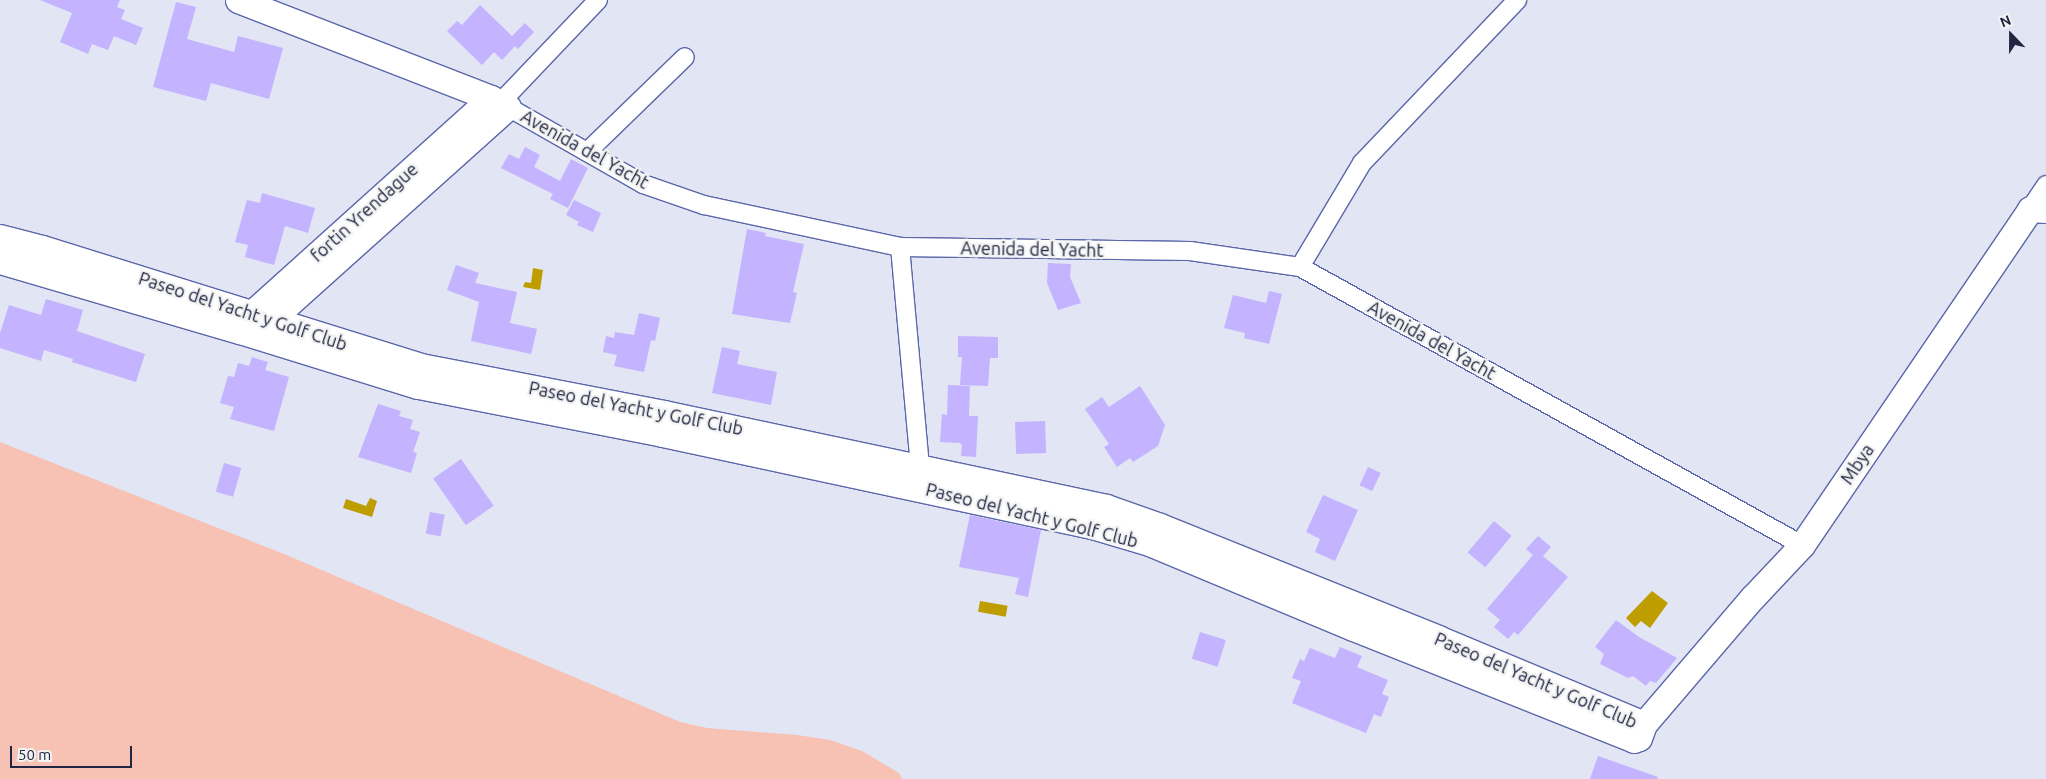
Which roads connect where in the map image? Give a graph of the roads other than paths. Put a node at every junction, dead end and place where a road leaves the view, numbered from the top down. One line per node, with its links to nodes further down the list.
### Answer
1 (238, 0): 5 (main road, Avenida del Yacht)
2 (598, 0): 5 (street, fortin Yrendague)
3 (1517, 0): 12 (street)
4 (685, 57): 6 (street)
5 (500, 103): 6 (street, Avenida del Yacht); 13 (main road, fortin Yrendague)
6 (587, 152): 10 (street, Avenida del Yacht)
7 (2046, 186): 8 (street, Mbya)
8 (2038, 209): 15 (main road, Mbya)
9 (0, 237): 13 (main road, Paseo del Yacht y Golf Club)
10 (900, 247): 12 (street, Avenida del Yacht); 14 (street)
11 (0, 260): 13 (main road, Paseo del Yacht y Golf Club)
12 (1300, 266): 15 (street, Avenida del Yacht)
13 (256, 325): 14 (main road, Paseo del Yacht y Golf Club)
14 (921, 478): 16 (main road, Paseo del Yacht y Golf Club)
15 (1802, 545): 16 (main road, Mbya)
16 (1639, 732)

